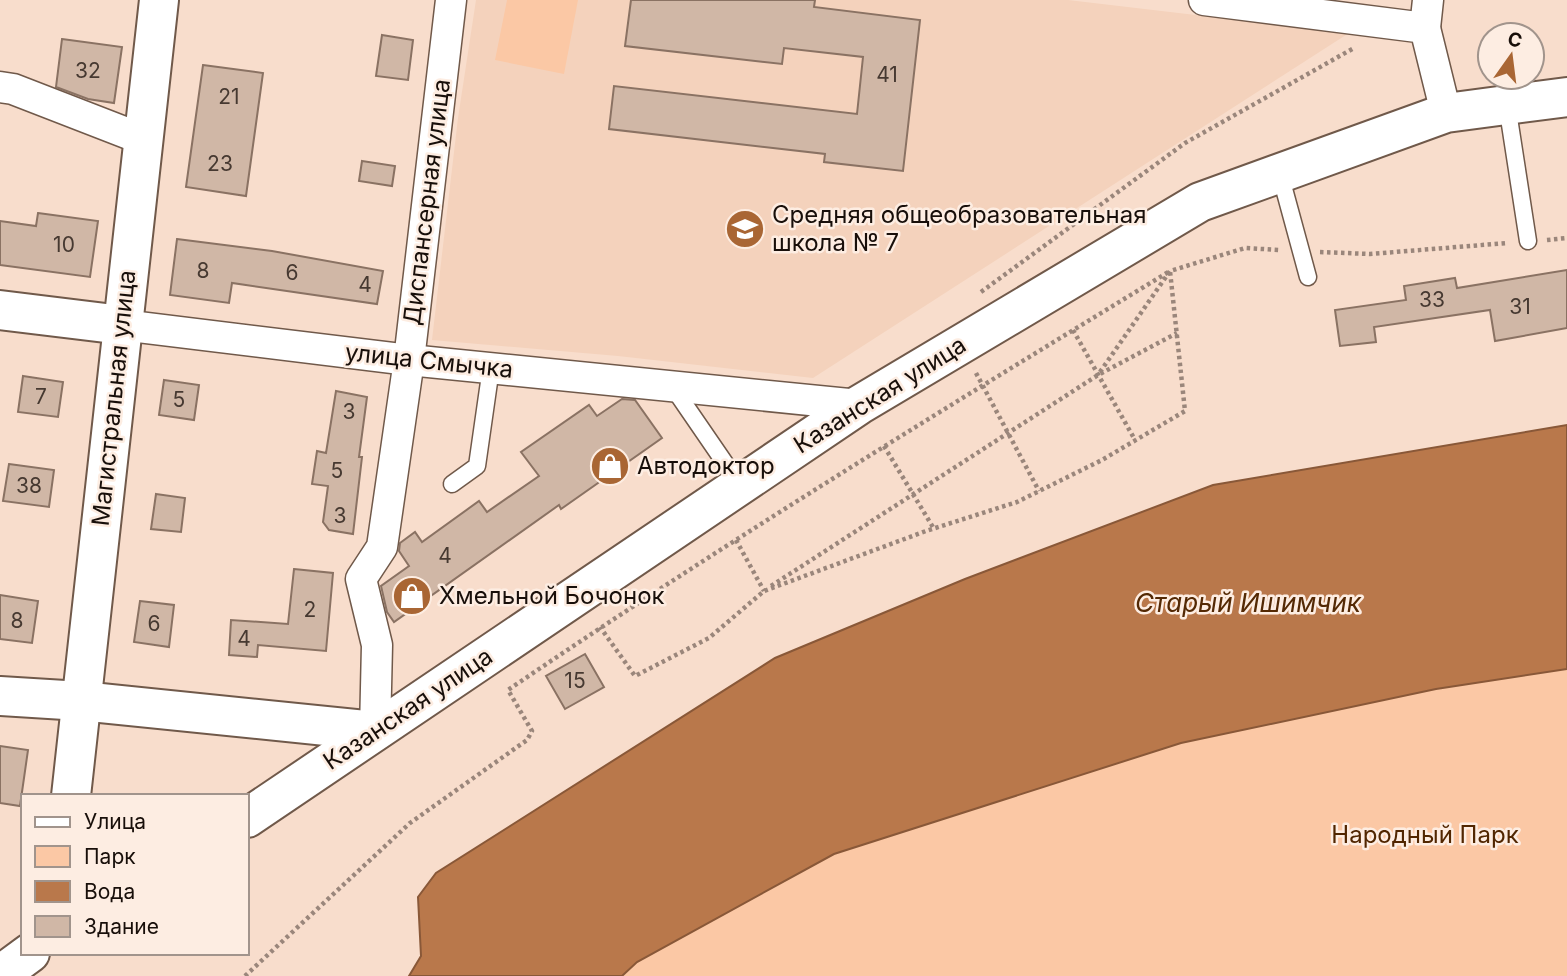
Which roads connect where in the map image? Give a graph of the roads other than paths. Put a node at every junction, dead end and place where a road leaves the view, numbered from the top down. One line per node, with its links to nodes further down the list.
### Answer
1 (451, 0): 15 (street, Диспансерная улица)
2 (1204, 0): 3 (street)
3 (1427, 14): 8 (street)
4 (149, 27): 9 (main road, Магистральная улица)
5 (0, 87): 9 (street)
6 (1567, 97): 7 (main road, Казанская улица)
7 (1507, 105): 8 (main road, Казанская улица); 11 (lane)
8 (1446, 113): 10 (main road, Казанская улица)
9 (142, 139): 14 (main road, Магистральная улица)
10 (1280, 174): 12 (lane); 18 (main road, Казанская улица)
11 (1528, 241)
12 (1308, 277)
13 (0, 310): 14 (main road, улица Смычка)
14 (122, 325): 15 (street, улица Смычка); 22 (main road, Магистральная улица)
15 (409, 360): 16 (street, улица Смычка); 23 (street, Диспансерная улица)
16 (491, 368): 17 (street, улица Смычка); 19 (lane)
17 (672, 386): 18 (street, улица Смычка); 20 (lane)
18 (859, 405): 20 (main road, Казанская улица)
19 (452, 484)
20 (740, 485): 23 (main road, Казанская улица)
21 (0, 696): 22 (main road)
22 (81, 701): 23 (main road); 24 (main road, Магистральная улица)
23 (375, 731): 25 (main road, Казанская улица)
24 (71, 794)
25 (248, 817)
26 (27, 955): 28 (main road)
27 (36, 955): 29 (street)
28 (0, 975)
29 (25, 976)

